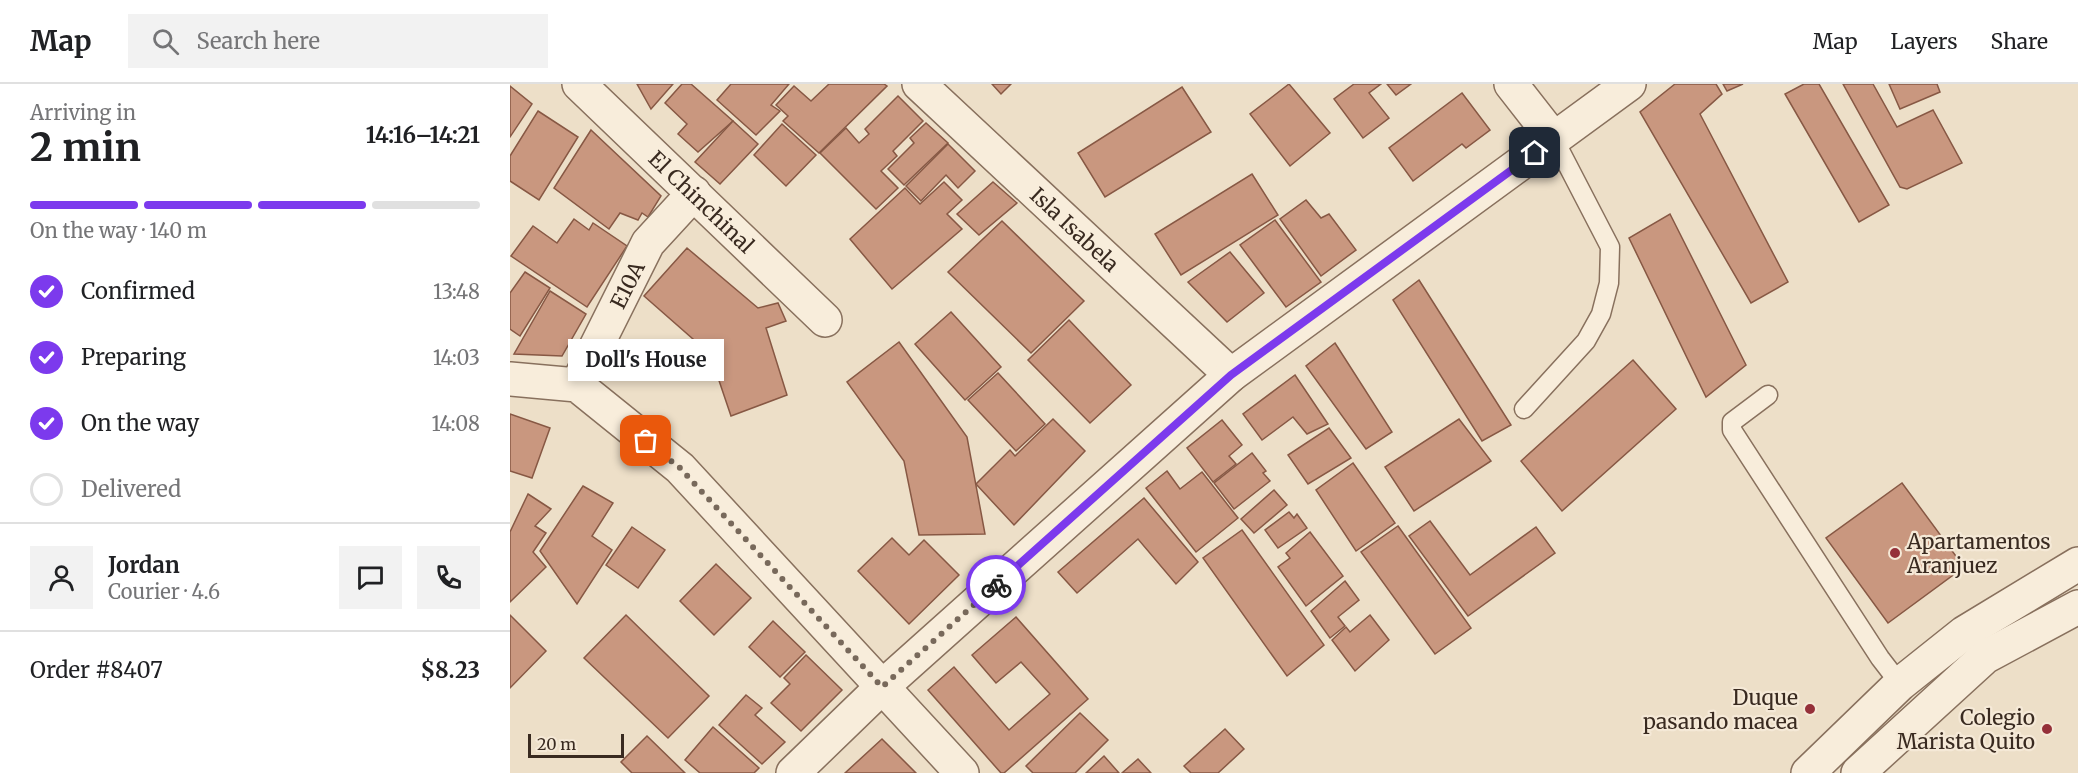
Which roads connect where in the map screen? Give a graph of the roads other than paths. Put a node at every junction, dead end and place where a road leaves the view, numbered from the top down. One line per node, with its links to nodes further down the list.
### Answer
1 (579, 84): 6 (street, El Chinchinal)
2 (919, 84): 8 (street, Isla Isabela)
3 (1511, 84): 5 (street)
4 (1629, 84): 5 (street)
5 (1554, 139): 8 (street); 12 (lane)
6 (694, 193): 7 (street, El Chinchinal); 10 (street, E10A)
7 (825, 320)
8 (1231, 375): 16 (street)
9 (510, 379): 10 (street)
10 (577, 386): 16 (street)
11 (1768, 395): 15 (lane)
12 (1524, 409)
13 (2078, 564): 15 (street)
14 (2078, 608): 20 (street)
15 (1900, 684): 19 (street)
16 (882, 687): 17 (street); 18 (street)
17 (793, 773)
18 (962, 773)
19 (1808, 773)
20 (1858, 773)

